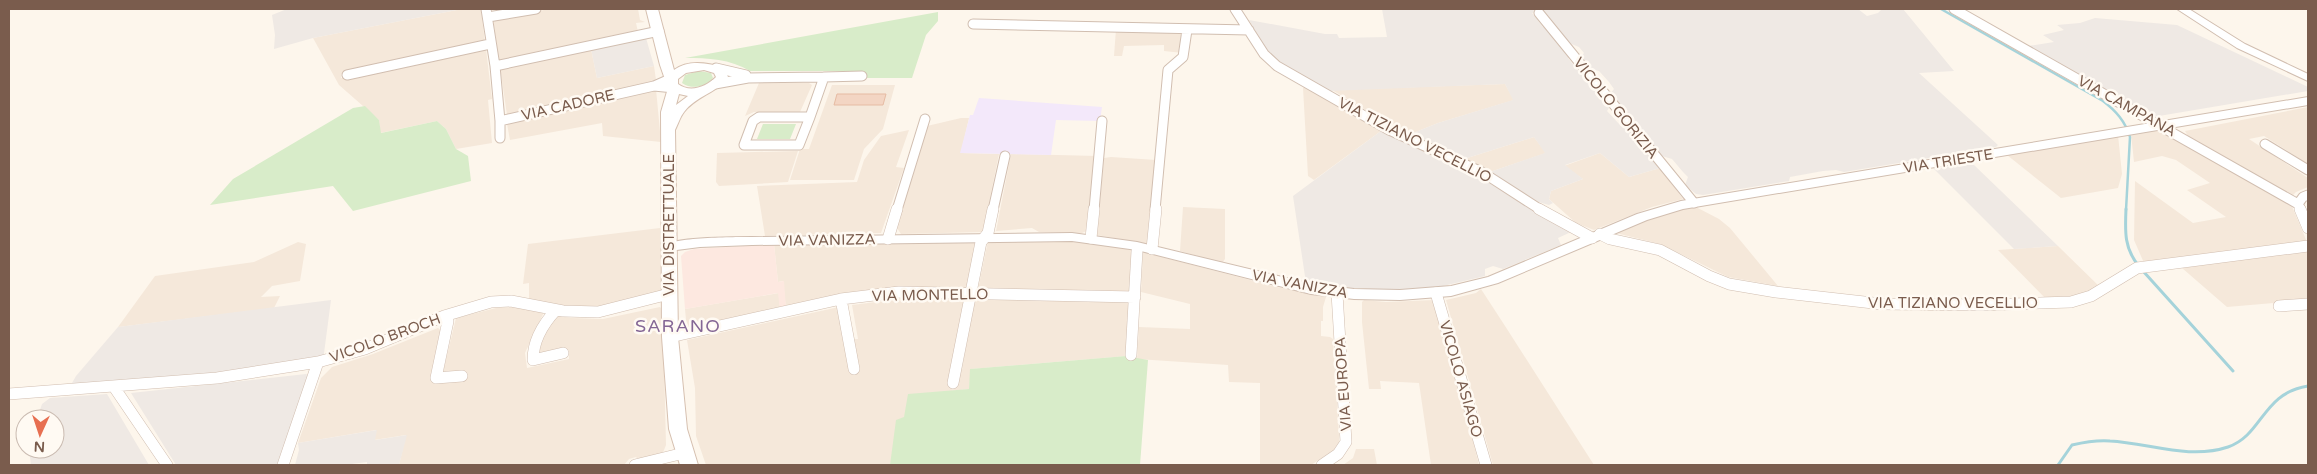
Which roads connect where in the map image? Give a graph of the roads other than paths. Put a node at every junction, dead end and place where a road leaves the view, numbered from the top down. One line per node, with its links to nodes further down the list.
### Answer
1 (536, 9): 6 (street)
2 (652, 9): 11 (main road)
3 (1235, 9): 10 (street, VIA TIZIANO VECELLIO)
4 (1954, 9): 29 (street, VIA CAMPANA)
5 (2182, 9): 21 (street)
6 (487, 13): 12 (street)
7 (1538, 13): 36 (street, VICOLO GORIZIA)
8 (973, 24): 9 (street)
9 (1187, 30): 10 (street); 45 (street)
10 (1249, 30): 39 (street, VIA TIZIANO VECELLIO)
11 (659, 32): 13 (main road); 14 (street)
12 (490, 44): 14 (street); 17 (street)
13 (664, 52): 15 (main road); 22 (main road)
14 (495, 66): 27 (street)
15 (690, 67): 16 (main road); 22 (main road)
16 (716, 68): 19 (street); 23 (main road)
17 (347, 75)
18 (862, 76): 20 (street)
19 (764, 77): 20 (street); 23 (street)
20 (824, 77): 25 (street)
21 (2308, 78)
22 (673, 83): 23 (main road); 27 (street, VIA CADORE); 30 (main road, VIA DISTRETTUALE)
23 (710, 87): 30 (main road)
24 (2308, 101): 29 (street, VIA TRIESTE)
25 (810, 117): 25 (street)
26 (925, 119): 41 (street)
27 (500, 121): 31 (street, VIA CADORE)
28 (1102, 121): 42 (street)
29 (2162, 126): 36 (street, VIA TRIESTE); 37 (street, VIA CAMPANA)
30 (668, 133): 43 (main road, VIA DISTRETTUALE)
31 (500, 138)
32 (2265, 144): 34 (street)
33 (1005, 156): 40 (street)
34 (2308, 170)
35 (2308, 195): 37 (street)
36 (1694, 203): 39 (street, VIA TRIESTE)
37 (2298, 204): 38 (street)
38 (2308, 228)
39 (1596, 236): 44 (street, VIA TIZIANO VECELLIO); 49 (street, VIA VANIZZA)
40 (985, 237): 41 (street, VIA VANIZZA); 42 (street, VIA VANIZZA); 47 (street)
41 (888, 238): 43 (street, VIA VANIZZA)
42 (1091, 238): 45 (street, VIA VANIZZA)
43 (669, 247): 50 (main road, VIA DISTRETTUALE)
44 (2307, 247)
45 (1152, 250): 48 (street, VIA VANIZZA)
46 (1137, 251): 51 (street)
47 (972, 293): 51 (street, VIA MONTELLO); 52 (street, VIA MONTELLO); 63 (street)
48 (1337, 293): 49 (street, VIA VANIZZA); 70 (street, VIA EUROPA)
49 (1436, 293): 71 (street, VICOLO ASIAGO)
50 (669, 294): 55 (street, VICOLO BROCH); 57 (main road, VIA DISTRETTUALE)
51 (1135, 297): 59 (street)
52 (841, 299): 57 (street, VIA MONTELLO); 61 (street)
53 (2308, 304): 54 (street)
54 (2279, 306)
55 (556, 310): 56 (street, VICOLO BROCH); 58 (street)
56 (444, 316): 60 (street, VICOLO BROCH); 62 (street)
57 (670, 337): 66 (main road, VIA DISTRETTUALE)
58 (563, 354)
59 (1131, 356)
60 (318, 362): 64 (street, VICOLO BROCH); 68 (street)
61 (854, 369)
62 (462, 376)
63 (953, 383)
64 (114, 387): 65 (street, VICOLO BROCH); 67 (street)
65 (9, 394)
66 (687, 459): 69 (street)
67 (167, 465)
68 (283, 465)
69 (635, 465)
70 (1322, 465)
71 (1486, 465)

